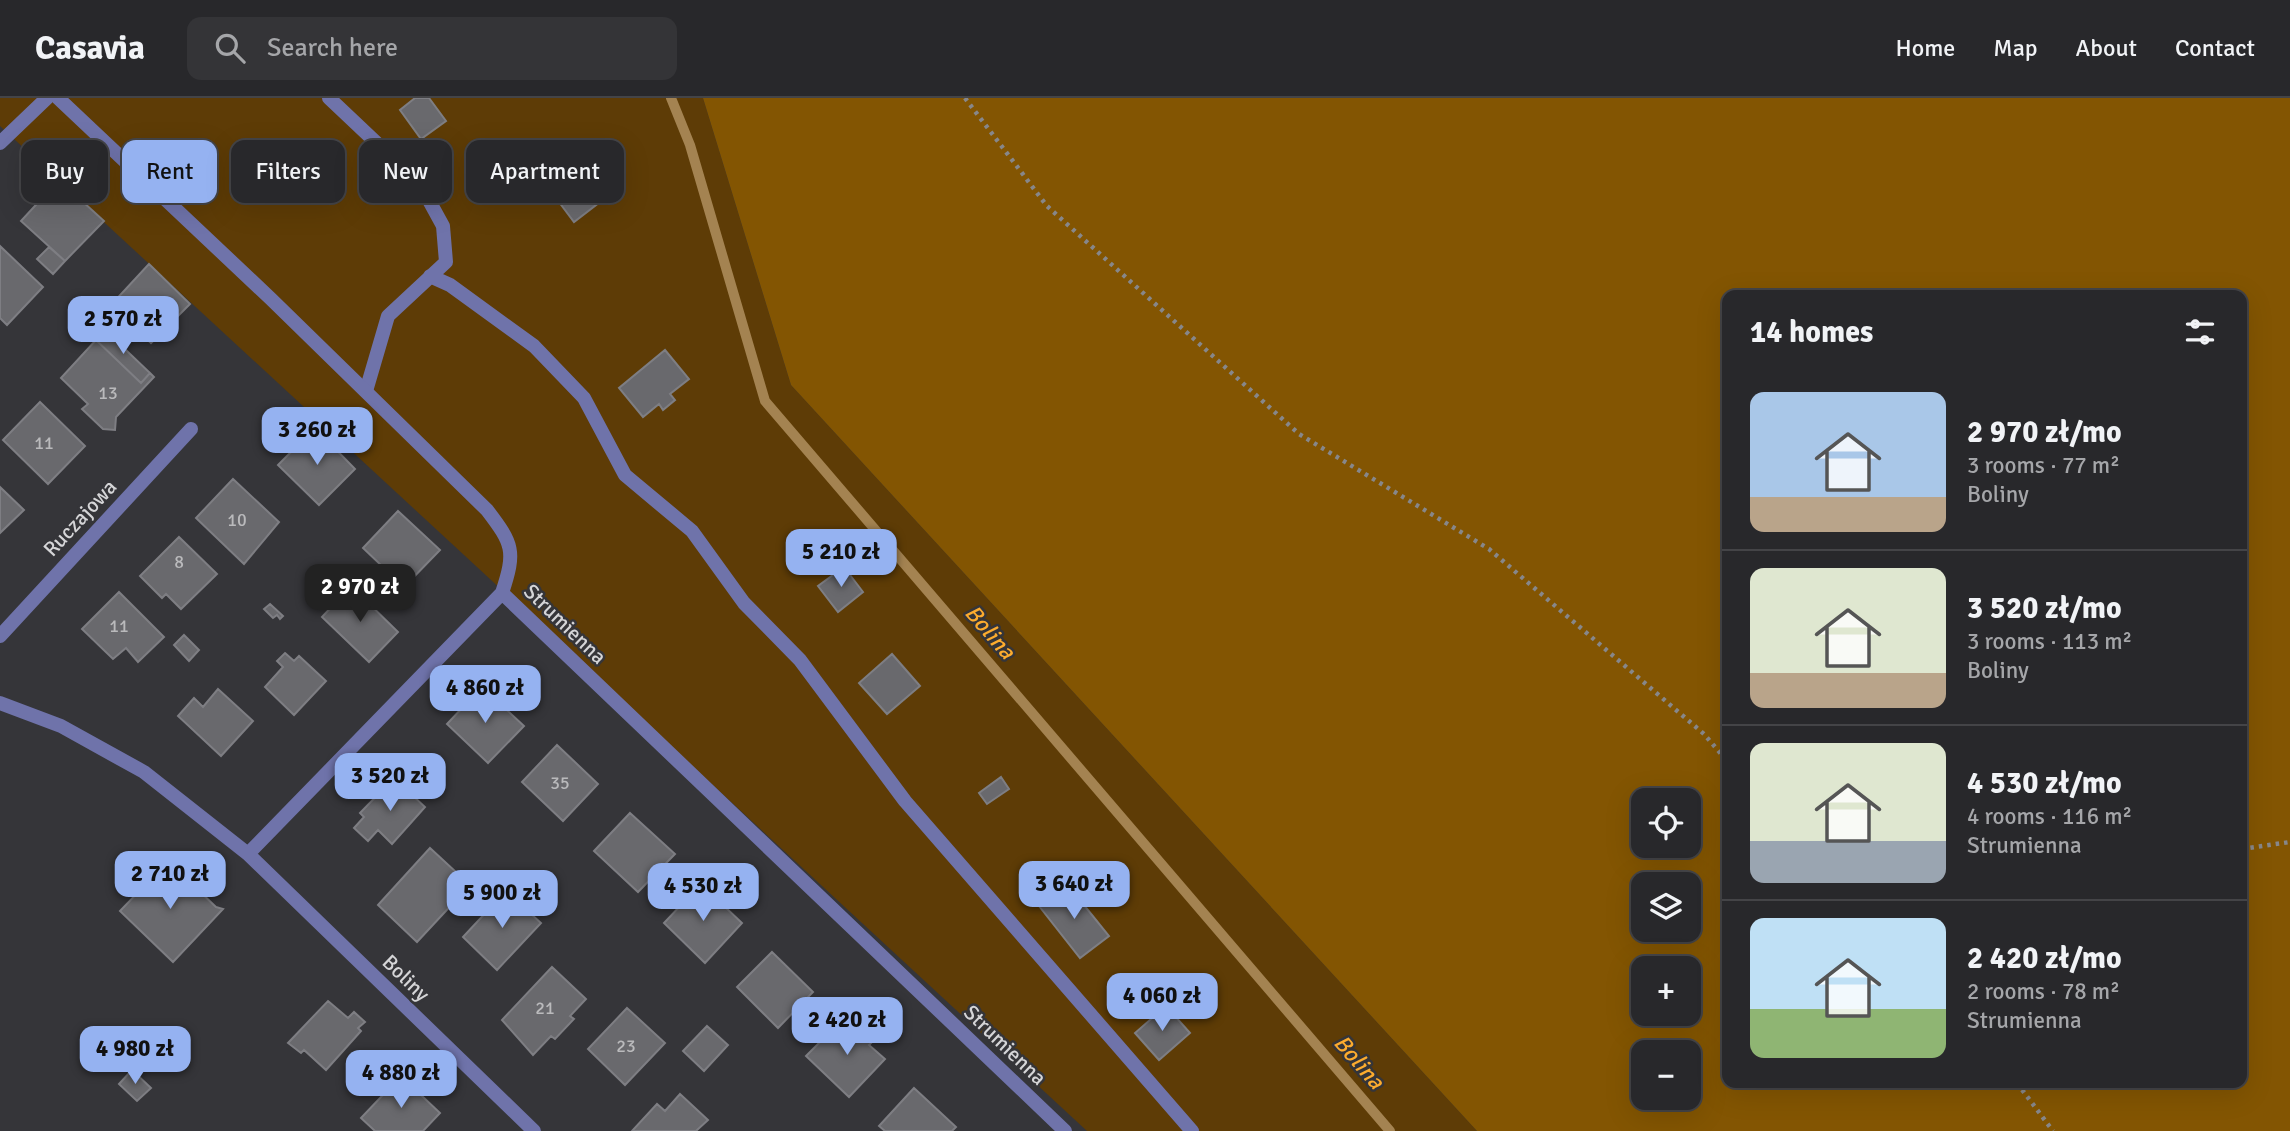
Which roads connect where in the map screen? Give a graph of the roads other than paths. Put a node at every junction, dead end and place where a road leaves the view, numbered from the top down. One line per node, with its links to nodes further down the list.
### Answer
1 (47, 98): 4 (street)
2 (58, 98): 6 (street, Strumienna)
3 (329, 98): 5 (street)
4 (0, 143)
5 (430, 276): 6 (street); 14 (street)
6 (366, 391): 8 (street, Strumienna)
7 (191, 429): 9 (street, Ruczajowa)
8 (502, 593): 11 (street); 13 (street, Strumienna)
9 (0, 636)
10 (0, 703): 11 (street, Boliny)
11 (248, 855): 12 (street, Boliny)
12 (534, 1131)
13 (1065, 1131)
14 (1192, 1131)

